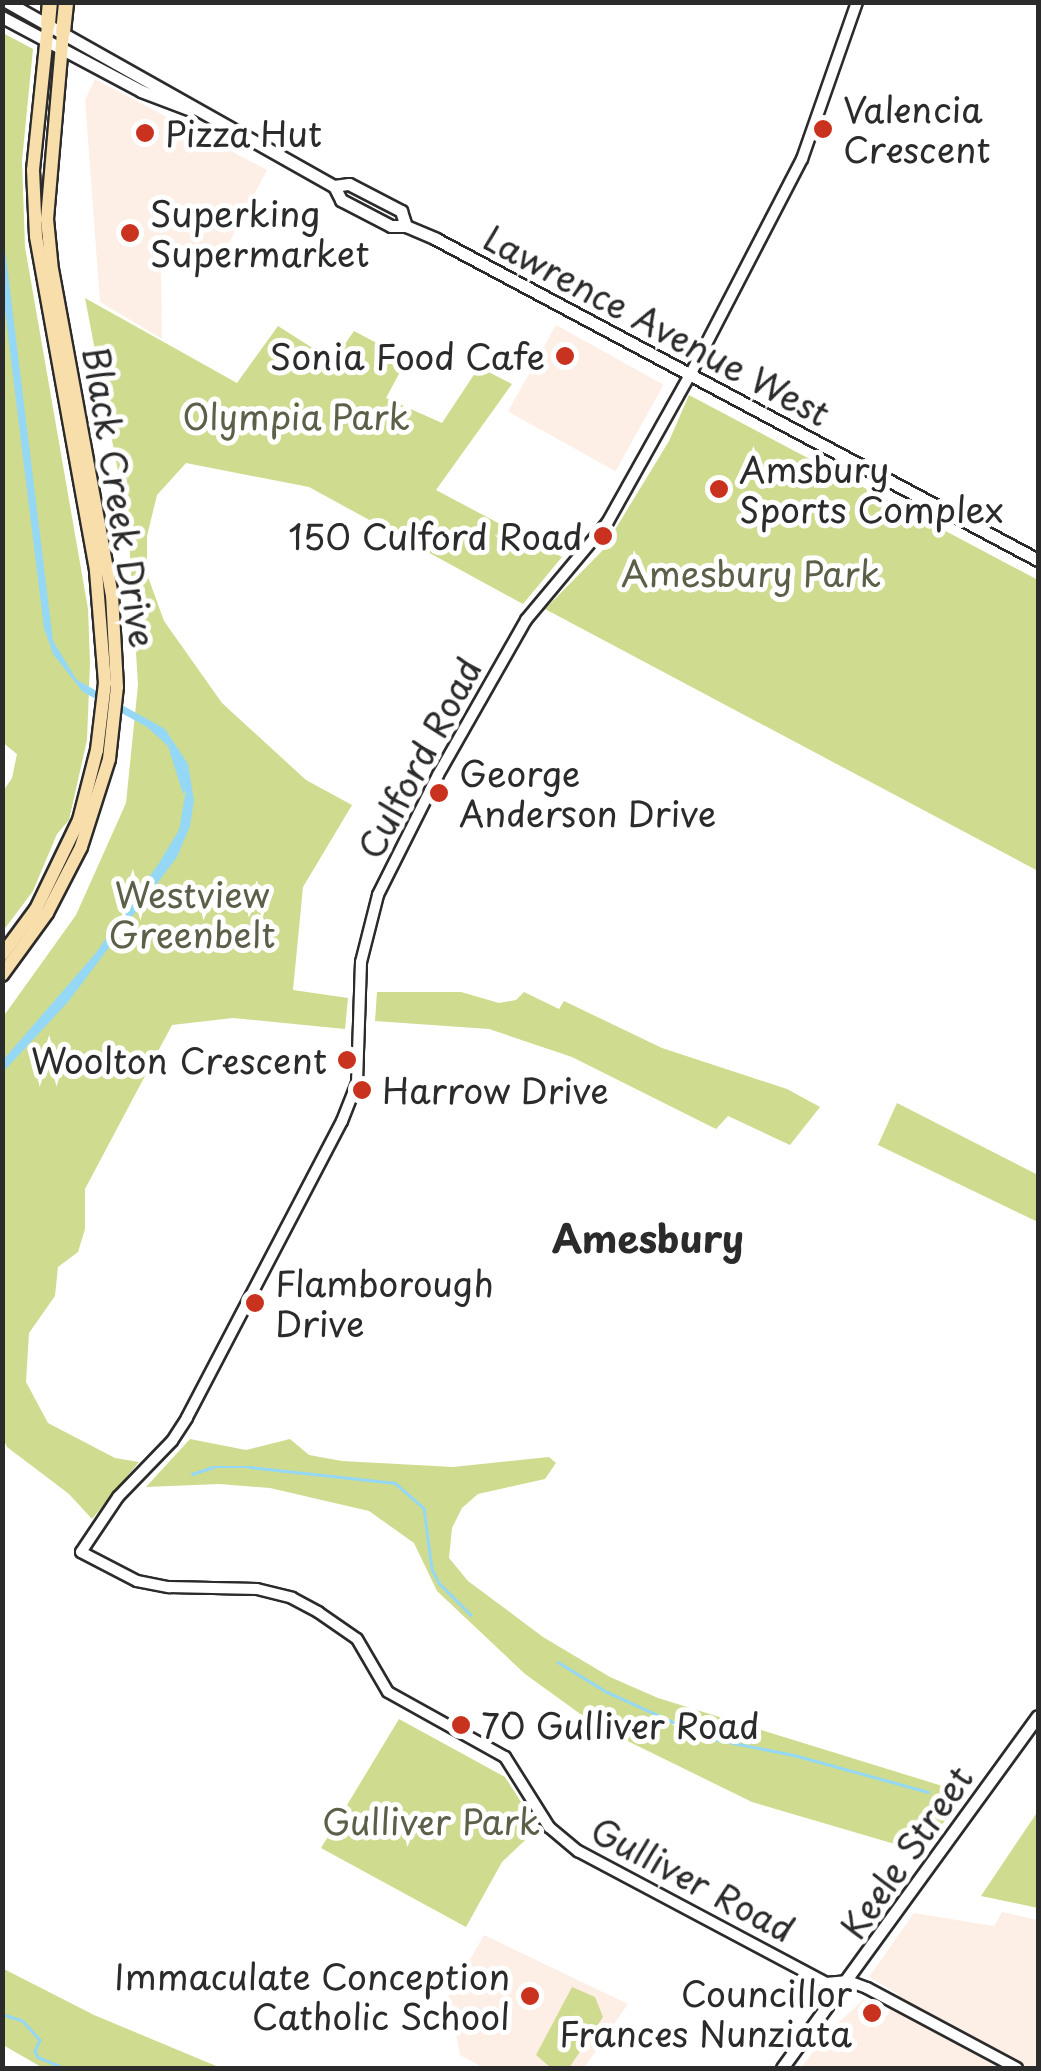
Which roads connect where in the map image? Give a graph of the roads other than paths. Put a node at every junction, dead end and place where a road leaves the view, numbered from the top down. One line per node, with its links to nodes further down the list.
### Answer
1 (6, 2): 6 (main road, Lawrence Avenue West)
2 (50, 2): 6 (highway, Black Creek Drive)
3 (66, 2): 7 (highway, Black Creek Drive)
4 (857, 2): 11 (street, Culford Road)
5 (2, 17): 8 (main road, Lawrence Avenue West)
6 (48, 24): 7 (main road, Lawrence Avenue West); 8 (main road, Black Creek Drive)
7 (63, 32): 9 (main road, Black Creek Drive); 10 (main road, Lawrence Avenue West)
8 (47, 40): 9 (main road, Lawrence Avenue West); 13 (main road, Black Creek Drive)
9 (62, 48): 10 (main road, Lawrence Avenue West); 13 (main road, Black Creek Drive)
10 (197, 112): 11 (main road, Lawrence Avenue West)
11 (691, 373): 12 (main road, Lawrence Avenue West); 17 (street, Culford Road)
12 (1038, 560)
13 (111, 685): 14 (main road, Black Creek Drive)
14 (109, 718): 15 (main road, Black Creek Drive); 16 (main road, Black Creek Drive)
15 (2, 955)
16 (2, 975)
17 (81, 1552): 19 (street, Gulliver Road)
18 (1038, 1716): 19 (main road, Keele Street)
19 (848, 1981): 20 (main road, Keele Street); 21 (street, Gulliver Road)
20 (782, 2068)
21 (1017, 2068)

